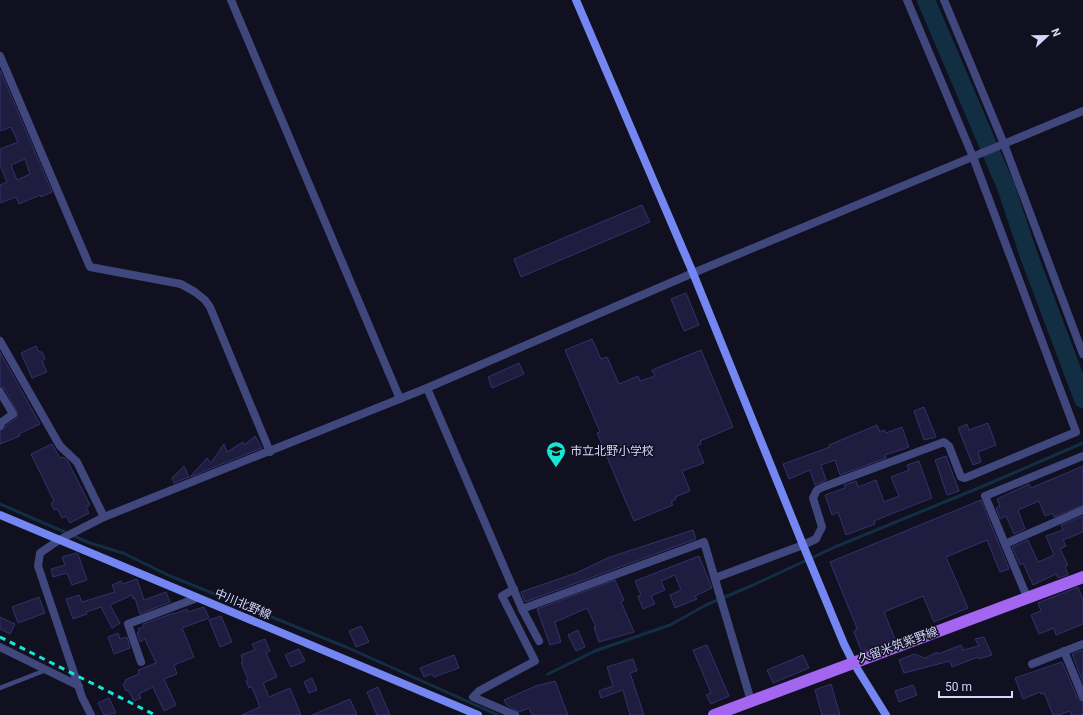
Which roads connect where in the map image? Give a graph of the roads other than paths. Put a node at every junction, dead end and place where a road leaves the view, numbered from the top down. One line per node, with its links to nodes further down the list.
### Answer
1 (231, 0): 14 (street)
2 (576, 0): 9 (street)
3 (907, 0): 8 (street)
4 (944, 0): 7 (street)
5 (0, 56): 16 (street)
6 (1083, 111): 7 (street)
7 (1002, 145): 8 (street); 11 (street)
8 (974, 157): 9 (street); 23 (street)
9 (693, 273): 12 (street); 23 (street)
10 (0, 341): 20 (street)
11 (1083, 354)
12 (427, 388): 14 (street); 26 (street)
13 (0, 392): 15 (street)
14 (400, 399): 16 (street)
15 (0, 426)
16 (270, 452): 20 (street)
17 (1083, 456): 22 (street)
18 (1083, 510): 22 (street)
19 (0, 515): 21 (street, 中川北野線)
20 (104, 517): 21 (street)
21 (63, 538): 28 (street, 中川北野線); 38 (street)
22 (1005, 544): 27 (street)
23 (803, 545): 25 (street); 35 (street)
24 (1083, 577): 27 (main road, 久留米筑紫野線)
25 (715, 578): 29 (street); 41 (street)
26 (514, 589): 29 (street); 44 (street)
27 (1027, 597): 35 (main road, 久留米筑紫野線)
28 (197, 598): 34 (street); 43 (street, 中川北野線)
29 (522, 609): 30 (street)
30 (539, 641)
31 (1083, 644): 33 (street)
32 (0, 647): 37 (street)
33 (1064, 651): 36 (street); 40 (street)
34 (141, 662)
35 (853, 662): 41 (main road, 久留米筑紫野線); 46 (street)
36 (1032, 664)
37 (46, 670): 38 (street); 39 (lane)
38 (79, 686): 42 (street)
39 (0, 688)
40 (1083, 698)
41 (752, 701): 45 (main road, 久留米筑紫野線)
42 (91, 715)
43 (478, 715)
44 (516, 715)
45 (714, 715)
46 (886, 715)

